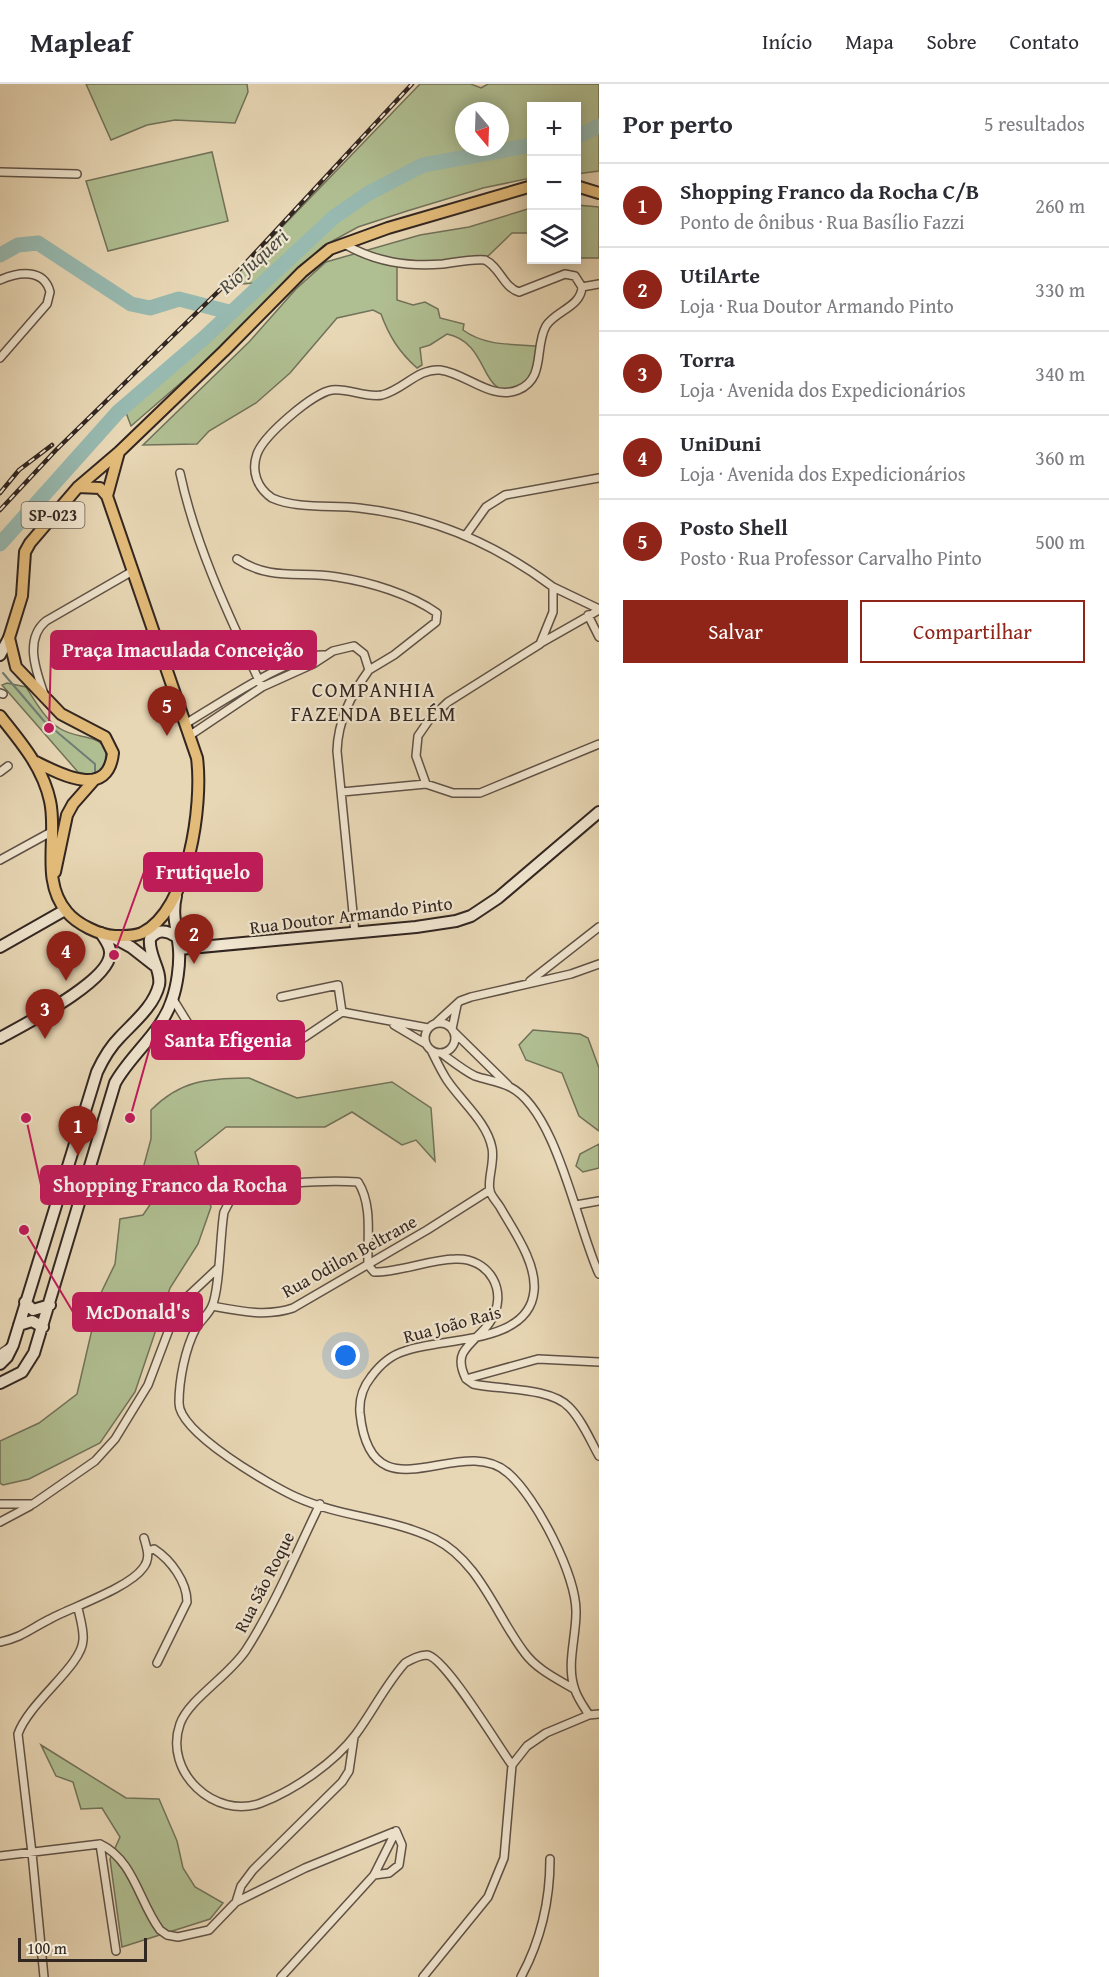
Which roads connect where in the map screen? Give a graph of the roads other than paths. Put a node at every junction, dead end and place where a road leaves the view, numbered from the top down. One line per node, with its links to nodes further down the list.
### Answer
1 (0, 172): 2 (street)
2 (77, 174)
3 (527, 187): 6 (main road, SP-023)
4 (581, 188): 5 (main road)
5 (599, 193)
6 (342, 243): 9 (street); 11 (main road, SP-023)
7 (0, 280): 10 (street)
8 (599, 284): 9 (street)
9 (582, 287): 16 (street)
10 (0, 358)
11 (119, 452): 14 (main road, SP-023); 15 (main road, SP-023)
12 (180, 473): 28 (street)
13 (599, 478): 16 (street)
14 (78, 487): 15 (main road); 23 (main road, SP-023)
15 (107, 496): 18 (main road, SP-023)
16 (466, 535): 19 (street)
17 (237, 559): 27 (street)
18 (132, 572): 30 (street); 32 (main road, SP-023)
19 (553, 587): 20 (street); 24 (street)
20 (599, 610): 21 (street)
21 (588, 615): 22 (street); 24 (street)
22 (599, 637)
23 (9, 638): 25 (main road); 30 (main road)
24 (540, 644): 39 (street)
25 (0, 655)
26 (324, 655): 27 (street); 28 (street); 29 (street)
27 (369, 670): 40 (street)
28 (258, 679): 29 (street); 32 (street)
29 (262, 687): 33 (street)
30 (45, 698): 38 (main road)
31 (0, 716): 35 (main road)
32 (185, 724): 33 (main road, SP-023)
33 (189, 736): 45 (main road, SP-023)
34 (599, 744): 39 (street)
35 (35, 761): 38 (main road); 42 (main road)
36 (8, 766): 37 (street)
37 (0, 772)
38 (95, 779): 44 (main road)
39 (426, 784): 40 (street)
40 (342, 792): 48 (street)
41 (599, 812): 48 (main road, Rua Doutor Armando Pinto)
42 (51, 832): 43 (street); 44 (main road)
43 (0, 860)
44 (53, 877): 46 (main road)
45 (177, 892): 49 (main road, SP-023); 50 (main road, SP-023)
46 (65, 910): 49 (main road); 51 (main road)
47 (599, 927): 55 (street)
48 (355, 933): 52 (main road, Rua Doutor Armando Pinto)
49 (106, 934): 54 (main road); 67 (main road)
50 (176, 936): 52 (main road); 54 (main road)
51 (0, 947)
52 (179, 949): 57 (main road)
53 (599, 964): 55 (street)
54 (155, 965): 60 (main road)
55 (528, 983): 58 (street)
56 (281, 997): 59 (street)
57 (173, 999): 65 (main road); 68 (street)
58 (457, 1004): 62 (street); 64 (street)
59 (342, 1012): 61 (street); 68 (street)
60 (138, 1020): 65 (main road); 66 (main road)
61 (390, 1022): 63 (street); 70 (street)
62 (436, 1023): 63 (street); 64 (street)
63 (428, 1028): 70 (street)
64 (453, 1030): 71 (street); 72 (street)
65 (153, 1032): 68 (street); 69 (main road)
66 (124, 1033): 69 (main road); 79 (main road)
67 (0, 1038)
68 (197, 1038)
69 (141, 1046): 80 (main road)
70 (428, 1047): 71 (street); 73 (street)
71 (441, 1053): 72 (street)
72 (510, 1087): 75 (street)
73 (490, 1190): 76 (street, Rua Odilon Beltrane); 84 (street, Rua João Rais)
74 (599, 1201): 75 (street)
75 (576, 1205): 78 (street)
76 (368, 1265): 77 (street); 81 (street, Rua Odilon Beltrane); 84 (street)
77 (217, 1269): 81 (street); 93 (street)
78 (599, 1274)
79 (25, 1302): 80 (main road); 82 (main road)
80 (50, 1305): 83 (main road)
81 (212, 1306): 94 (street)
82 (19, 1325): 83 (main road); 85 (main road)
83 (43, 1327): 90 (main road)
84 (478, 1337): 89 (street); 101 (street, Rua João Rais)
85 (12, 1346): 86 (street); 88 (main road)
86 (0, 1354)
87 (599, 1362): 89 (street)
88 (0, 1364)
89 (466, 1379): 91 (street)
90 (0, 1383)
91 (599, 1456)
92 (0, 1504): 93 (street)
93 (33, 1504): 95 (street)
94 (320, 1504): 101 (street); 104 (street, Rua São Roque)
95 (0, 1522)
96 (144, 1538): 97 (street)
97 (148, 1551): 98 (street); 100 (street)
98 (78, 1608): 99 (street); 108 (street)
99 (0, 1641)
100 (157, 1663)
101 (574, 1689): 103 (street, Rua João Rais)
102 (599, 1714): 103 (street)
103 (588, 1715): 105 (street)
104 (354, 1737): 105 (street); 112 (street)
105 (512, 1765): 116 (street)
106 (396, 1831): 111 (street); 111 (street); 112 (street)
107 (100, 1844): 108 (street); 112 (street); 113 (street)
108 (33, 1853): 109 (street); 115 (street)
109 (0, 1856)
110 (550, 1859): 117 (street)
111 (374, 1875): 114 (street)
112 (236, 1902)
113 (116, 1951)
114 (285, 1976)
115 (44, 1977)
116 (423, 1977)
117 (521, 1977)

